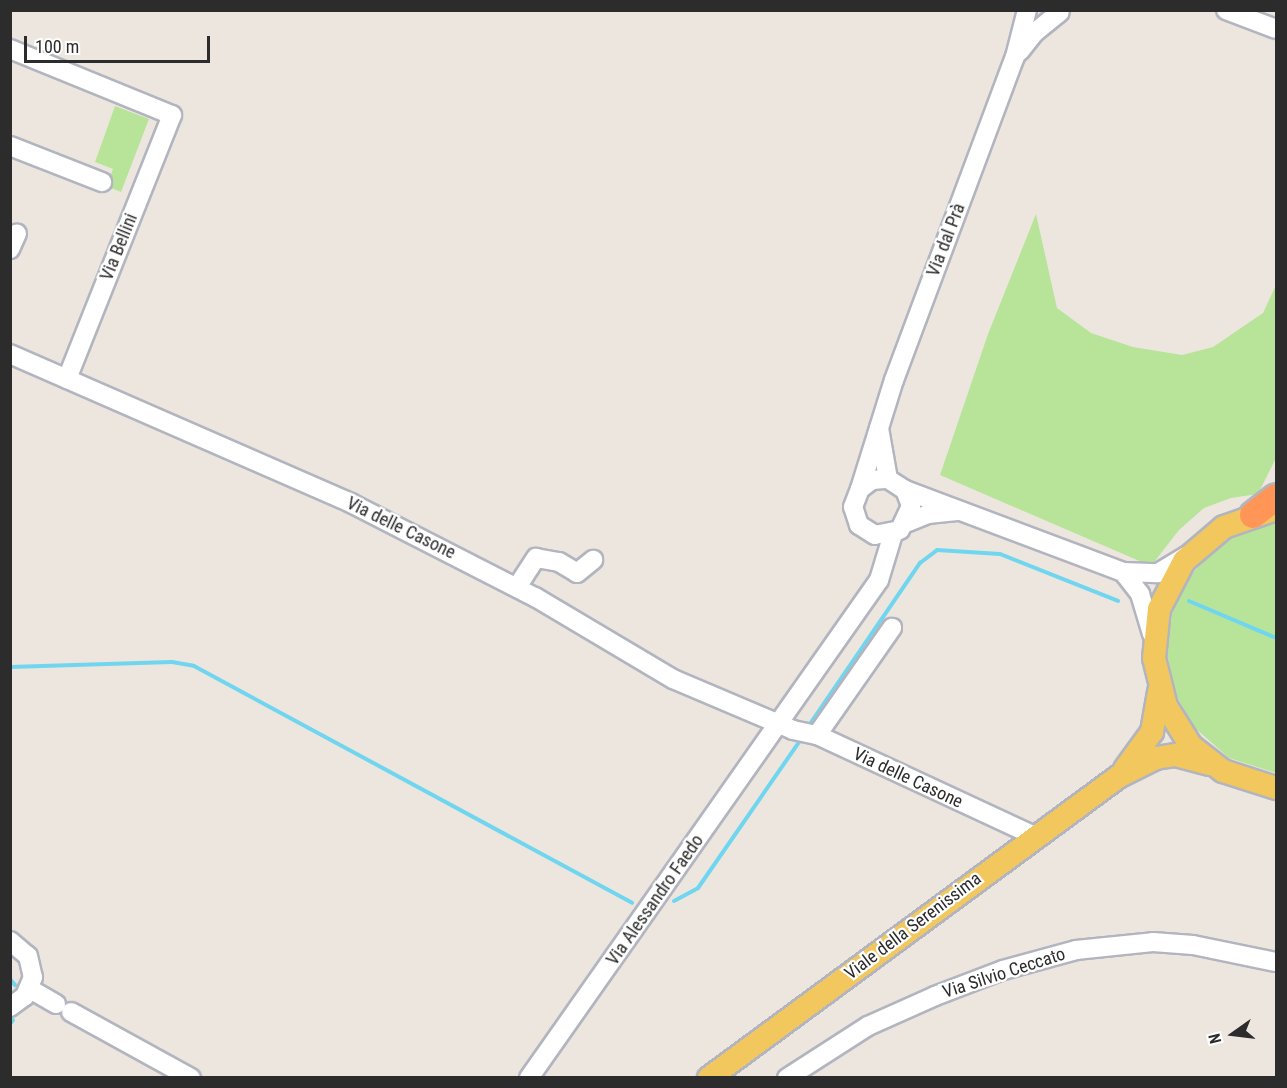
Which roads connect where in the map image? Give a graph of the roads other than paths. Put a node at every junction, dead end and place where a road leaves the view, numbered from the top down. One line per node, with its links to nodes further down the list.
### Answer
1 (1027, 10): 6 (street, Via dal Prà)
2 (1226, 10): 4 (street)
3 (1057, 11): 6 (street, Via dal Prà)
4 (1276, 29)
5 (10, 49): 10 (street, Via Bellini)
6 (1015, 57): 11 (street, Via dal Prà)
7 (10, 146): 8 (street)
8 (102, 182)
9 (10, 354): 10 (street, Via delle Casone)
10 (67, 379): 22 (street, Via delle Casone)
11 (879, 423): 12 (street, Via dal Prà); 13 (street, Via dal Prà)
12 (888, 479): 13 (street); 14 (street)
13 (860, 489): 18 (street)
14 (905, 490): 16 (street); 18 (street)
15 (1276, 497): 17 (highway)
16 (968, 511): 18 (street); 21 (street)
17 (1265, 513): 19 (main road)
18 (891, 531): 26 (street)
19 (1193, 550): 21 (street); 24 (main road)
20 (594, 560): 22 (street)
21 (1123, 572): 24 (street)
22 (517, 587): 26 (street, Via delle Casone)
23 (892, 628): 26 (street)
24 (1154, 644): 25 (main road)
25 (1159, 688): 27 (main road); 28 (main road, Viale della Serenissima)
26 (800, 731): 30 (street, Via delle Casone); 36 (street, Via Alessandro Faedo)
27 (1210, 764): 28 (main road, Viale della Serenissima); 29 (main road)
28 (1118, 777): 30 (main road, Viale della Serenissima)
29 (1276, 788)
30 (1035, 836): 37 (main road, Viale della Serenissima)
31 (10, 941): 33 (street)
32 (1276, 962): 38 (street, Via Silvio Ceccato)
33 (30, 989): 34 (street); 35 (street)
34 (10, 1007)
35 (191, 1077)
36 (529, 1077)
37 (709, 1077)
38 (787, 1077)

